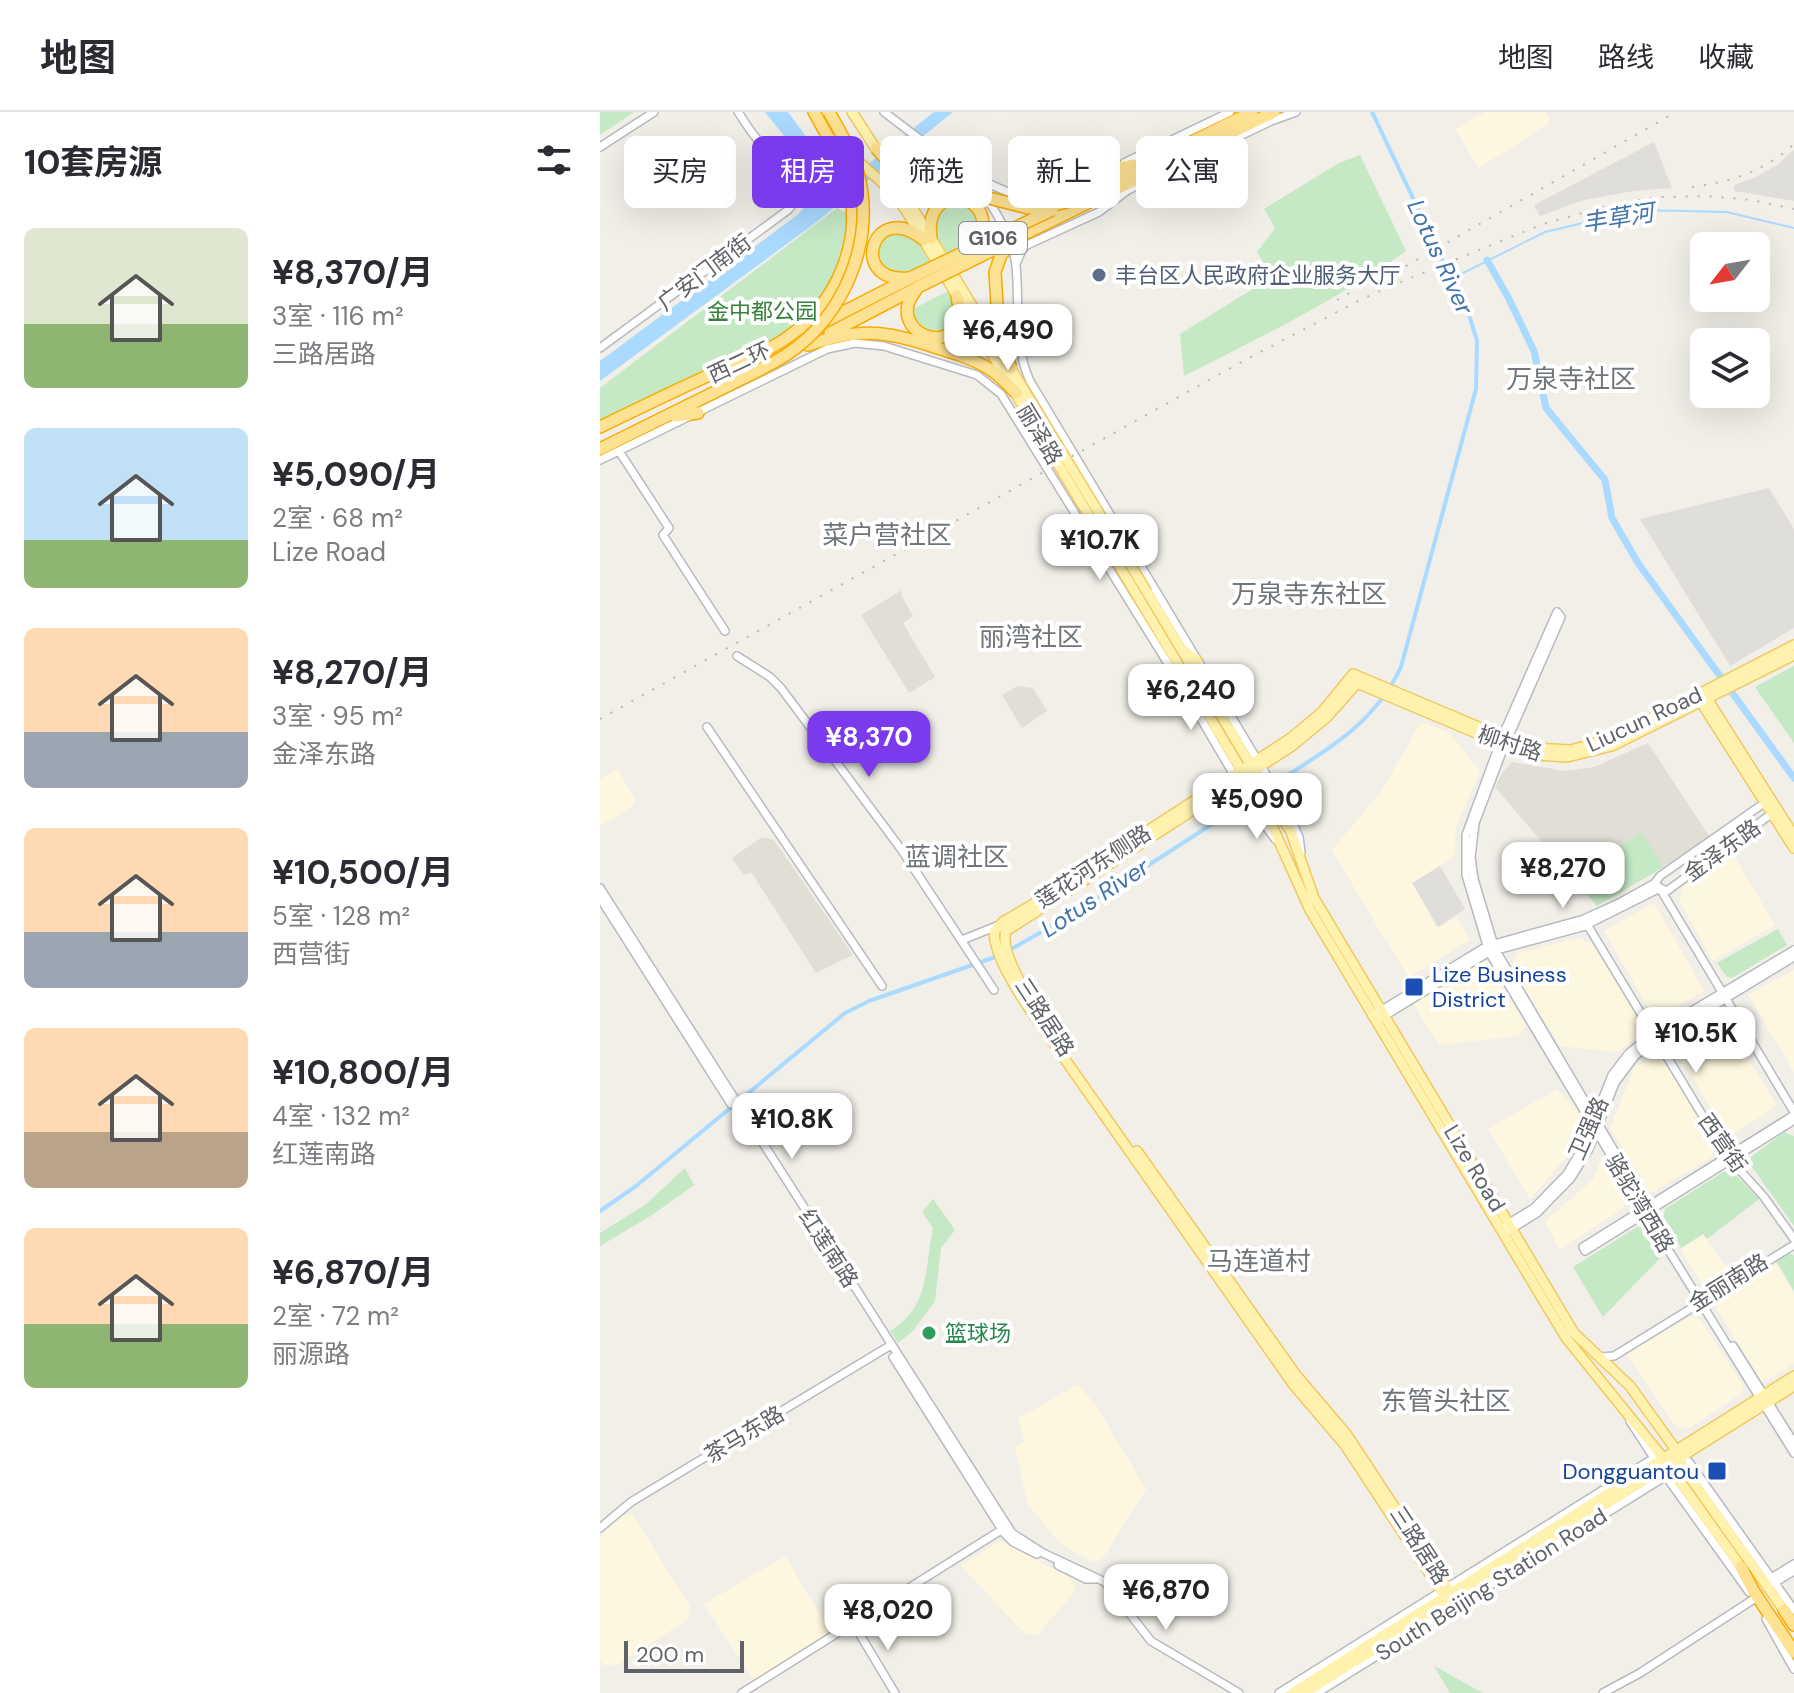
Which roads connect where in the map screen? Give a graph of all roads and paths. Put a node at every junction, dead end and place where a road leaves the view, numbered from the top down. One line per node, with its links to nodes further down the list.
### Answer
1 (654, 112): 15 (street)
2 (736, 112): 35 (street)
3 (814, 112): 11 (highway, 西二环)
4 (829, 112): 37 (highway, 西二环, bridge)
5 (852, 112): 16 (main road, 丽泽路)
6 (884, 112): 12 (street)
7 (1230, 112): 17 (street)
8 (1252, 112): 13 (highway, G106)
9 (1274, 112): 14 (highway, G106)
10 (1296, 112): 21 (street)
11 (820, 124): 26 (main road, 丽泽路, bridge); 33 (highway, 西二环)
12 (917, 136)
13 (1209, 136)
14 (1220, 136)
15 (600, 147)
16 (876, 148): 23 (highway, bridge); 26 (main road, 丽泽路, bridge)
17 (1120, 166)
18 (1136, 176): 27 (highway, G106)
19 (992, 183): 22 (street)
20 (1136, 183): 21 (highway)
21 (1128, 190): 27 (street)
22 (1008, 191): 27 (street)
23 (1008, 203)
24 (991, 208): 29 (street)
25 (1057, 208): 28 (highway, G106, bridge)
26 (927, 239): 28 (highway); 30 (highway); 31 (main road, 丽泽路); 32 (main road, 丽泽路)
27 (1023, 241): 29 (street); 30 (highway, G106, bridge); 38 (highway, bridge)
28 (969, 250): 30 (highway, G106, bridge)
29 (1016, 266): 36 (street, Lize Road)
30 (915, 282): 31 (highway); 33 (highway, G106); 34 (highway, G106)
31 (957, 296): 32 (main road, 丽泽路)
32 (978, 324): 38 (main road, 丽泽路, bridge); 40 (main road, 丽泽路, bridge)
33 (782, 342): 43 (highway, 西二环)
34 (808, 345): 37 (highway, G106, bridge); 40 (highway, bridge)
35 (600, 346)
36 (1020, 346): 39 (street); 47 (street, Lize Road)
37 (787, 355): 42 (highway, 西二环, bridge)
38 (1011, 368): 49 (main road, 丽泽路, bridge)
39 (977, 375): 41 (street); 48 (street, Lize Road)
40 (1016, 393): 49 (main road, 丽泽路, bridge)
41 (698, 413): 42 (highway); 45 (street)
42 (667, 417): 44 (highway, 西二环)
43 (600, 427)
44 (600, 449)
45 (619, 451): 46 (street); 50 (street)
46 (600, 460)
47 (1126, 540): 48 (street); 56 (street, Lize Road)
48 (1102, 555): 57 (street, Lize Road)
49 (1142, 595): 51 (main road, Lize Road); 52 (main road, Lize Road)
50 (725, 631)
51 (1165, 645): 57 (main road); 64 (main road, Lize Road)
52 (1178, 645): 56 (main road); 63 (main road, Lize Road)
53 (1794, 645): 59 (main road)
54 (1794, 655): 59 (main road)
55 (737, 656): 74 (street)
56 (1197, 661): 63 (street, Lize Road)
57 (1175, 675): 64 (street, Lize Road)
58 (1355, 678): 62 (main road, Liucun Road); 63 (main road, 莲花河东侧路)
59 (1736, 680): 60 (main road)
60 (1702, 697): 62 (main road, Liucun Road); 67 (main road); 68 (main road)
61 (707, 727): 78 (street)
62 (1504, 741): 62 (street); 75 (street, 骆驼湾西路)
63 (1257, 767): 64 (main road, 莲花河东侧路); 81 (main road, Lize Road)
64 (1241, 778): 73 (main road, 莲花河东侧路); 81 (main road, Lize Road)
65 (1760, 806): 69 (street, 金泽东路)
66 (1767, 817): 69 (street, 金泽东路)
67 (1794, 836)
68 (1794, 848)
69 (1660, 884): 72 (street, 金泽东路); 80 (street)
70 (600, 888): 83 (street, 红莲南路)
71 (600, 898): 83 (street)
72 (1585, 922): 75 (street, 金泽东路); 82 (street, 西营街)
73 (1002, 928): 74 (street); 115 (main road, 三路居路)
74 (962, 940): 79 (street)
75 (1491, 948): 81 (street, 金泽东路); 86 (street, 骆驼湾西路)
76 (1794, 950): 80 (street, 卫强路)
77 (1794, 957): 80 (street, 卫强路)
78 (882, 986)
79 (994, 990)
80 (1727, 994): 82 (street, 卫强路); 84 (street); 85 (street)
81 (1378, 1016): 89 (main road, Lize Road)
82 (1655, 1037): 86 (street, 卫强路); 87 (street, 西营街)
83 (733, 1102): 93 (street, 红莲南路)
84 (1794, 1103)
85 (1794, 1116): 87 (street)
86 (1595, 1125): 88 (street, 骆驼湾西路); 89 (street, 卫强路)
87 (1728, 1158): 88 (street); 90 (street, 西营街)
88 (1646, 1210): 91 (street); 92 (street, 骆驼湾西路)
89 (1506, 1229): 95 (main road, Lize Road); 100 (main road, Lize Road)
90 (1794, 1241): 92 (street, 金丽南路)
91 (1584, 1249)
92 (1701, 1301): 94 (street, 金丽南路); 99 (street, 骆驼湾西路)
93 (889, 1346): 109 (street, 茶马东路); 110 (street, 红莲南路)
94 (1614, 1356): 95 (street, 金丽南路); 96 (street)
95 (1598, 1357): 96 (main road, Lize Road)
96 (1616, 1372): 101 (main road, Lize Road)
97 (1794, 1376): 99 (main road)
98 (1794, 1386): 99 (main road)
99 (1764, 1400): 103 (street, 骆驼湾西路); 104 (street, 骆驼湾西路); 105 (main road)
100 (1628, 1415): 102 (main road, Lize Road); 106 (street, Lize Road)
101 (1658, 1423): 102 (main road); 105 (main road, Lize Road)
102 (1644, 1436): 106 (main road, Lize Road)
103 (1794, 1443)
104 (1794, 1453)
105 (1679, 1454): 106 (main road); 107 (street, Lize Road); 108 (main road, Lize Road)
106 (1662, 1465): 112 (main road, Lize Road); 115 (main road); 115 (street, South Beijing Station Road); 116 (street, Lize Road)
107 (1718, 1504): 108 (main road); 114 (street, Lize Road)
108 (1719, 1518): 117 (main road, Lize Road)
109 (600, 1528)
110 (1006, 1529): 119 (street); 128 (street)
111 (1794, 1564): 114 (street)
112 (1741, 1567): 120 (highway)
113 (1794, 1571): 114 (street)
114 (1773, 1581): 117 (street, Lize Road)
115 (1449, 1596): 123 (main road); 124 (street, South Beijing Station Road); 131 (main road); 132 (street, South Beijing Station Road)
116 (1754, 1599): 122 (street, Lize Road); 133 (street)
117 (1789, 1610): 118 (highway)
118 (1794, 1623)
119 (854, 1625): 125 (street); 126 (street); 127 (street)
120 (1788, 1638): 121 (highway)
121 (1794, 1655)
122 (1794, 1669)
123 (1329, 1670): 124 (street); 130 (main road)
124 (1308, 1675): 129 (street, South Beijing Station Road)
125 (742, 1693)
126 (749, 1693)
127 (895, 1693)
128 (1239, 1693)
129 (1279, 1693)
130 (1292, 1693)
131 (1305, 1693)
132 (1317, 1693)
133 (1603, 1693)

